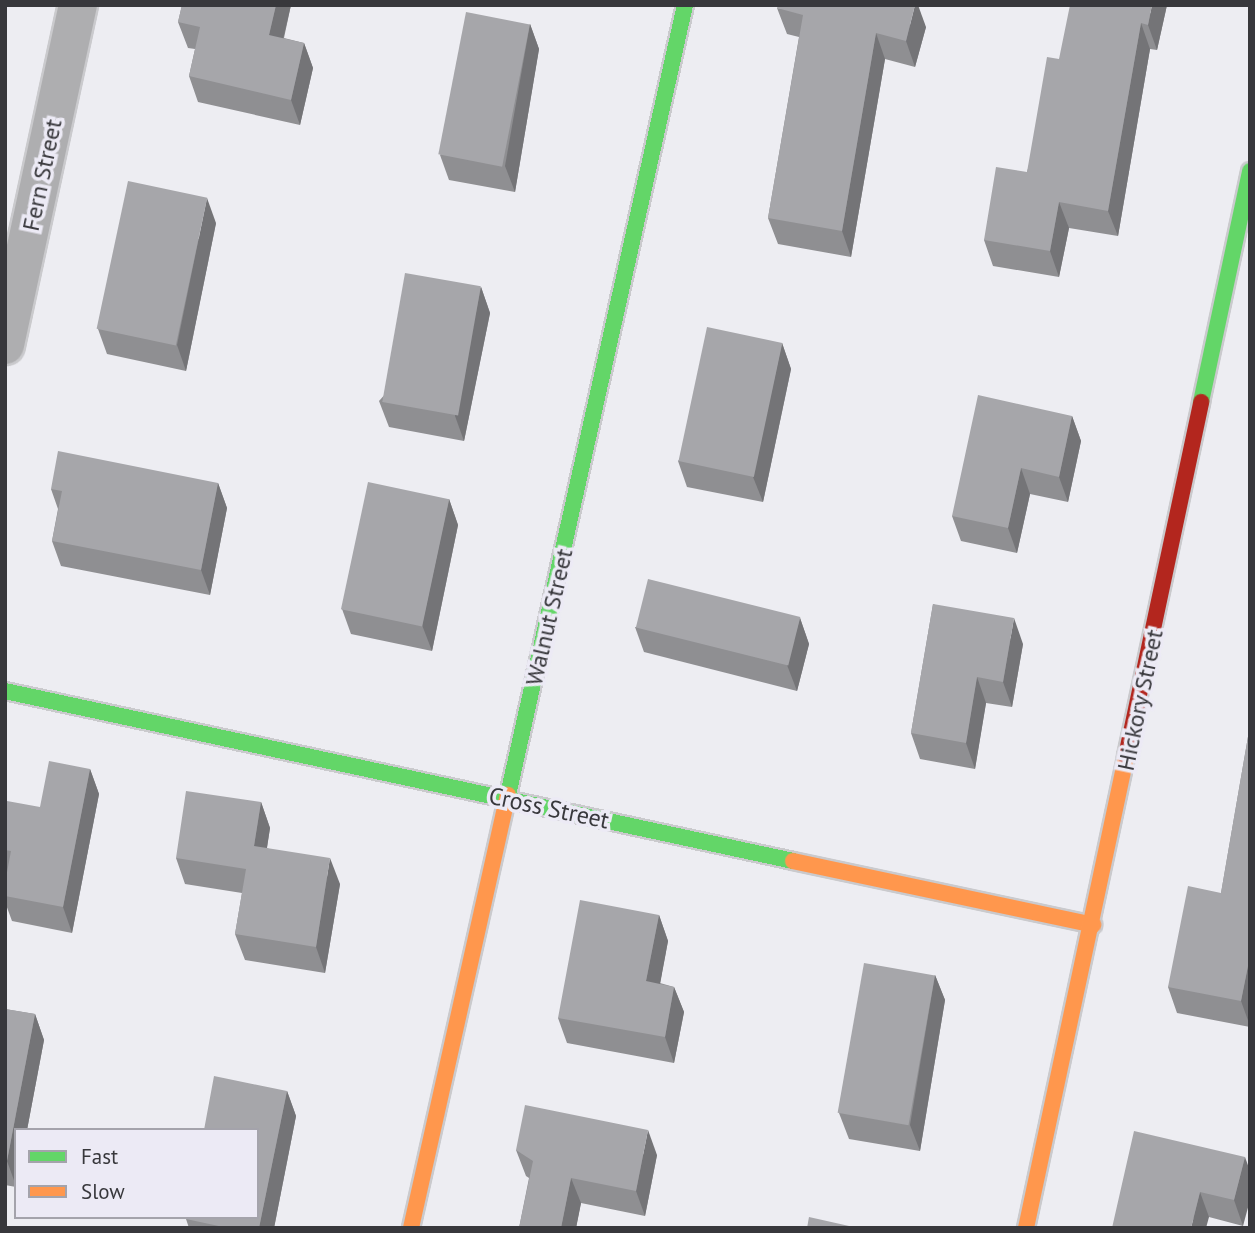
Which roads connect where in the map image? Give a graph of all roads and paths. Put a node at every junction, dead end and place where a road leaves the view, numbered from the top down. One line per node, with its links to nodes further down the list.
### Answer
1 (78, 5): 4 (street, Fern Street)
2 (685, 5): 6 (street, Walnut Street)
3 (1250, 171): 7 (street, Hickory Street)
4 (5, 345)
5 (5, 691): 6 (street, Cross Street)
6 (508, 799): 7 (street, Cross Street); 8 (street, Walnut Street)
7 (1093, 925): 9 (street, Hickory Street)
8 (411, 1228)
9 (1026, 1228)

